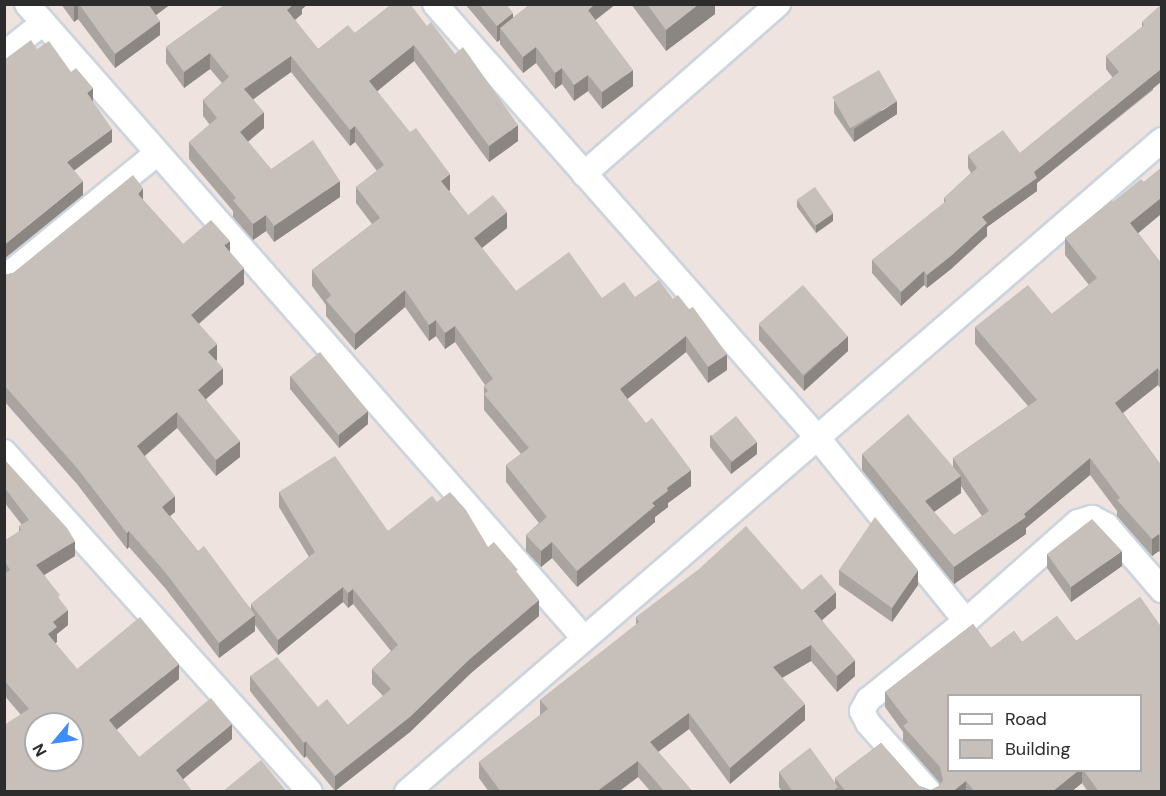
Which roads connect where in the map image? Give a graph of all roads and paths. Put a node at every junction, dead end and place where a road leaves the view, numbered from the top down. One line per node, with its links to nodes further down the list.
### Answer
1 (27, 4): 4 (street)
2 (435, 4): 8 (street)
3 (778, 4): 8 (street)
4 (43, 23): 5 (street); 7 (street)
5 (4, 54)
6 (1161, 140): 10 (street)
7 (157, 153): 9 (street); 14 (street)
8 (584, 174): 10 (street)
9 (4, 278)
10 (817, 437): 13 (street); 14 (street)
11 (4, 452): 16 (street)
12 (1161, 590): 13 (street)
13 (966, 621): 17 (street)
14 (584, 639): 15 (street)
15 (420, 788)
16 (310, 792)
17 (929, 792)

